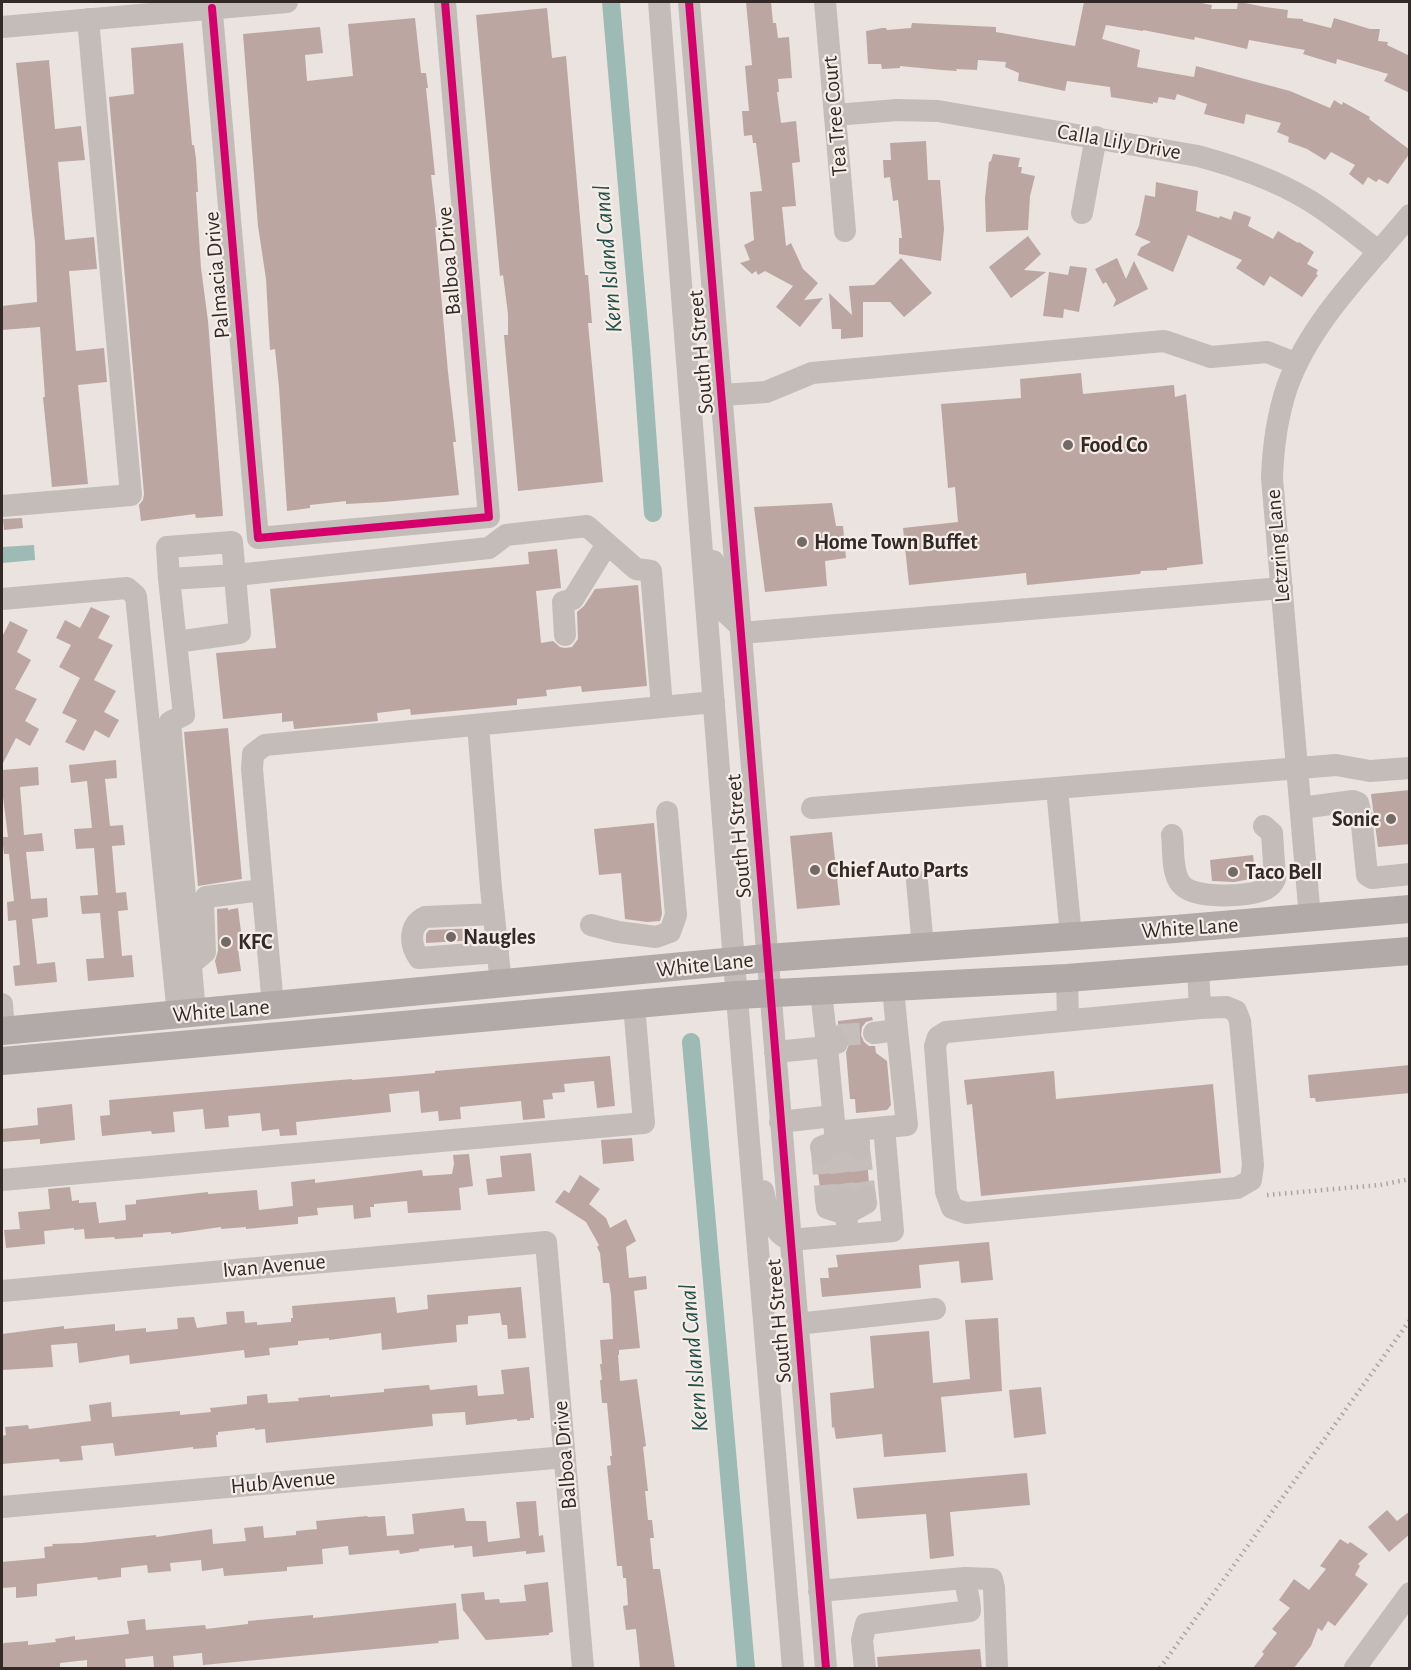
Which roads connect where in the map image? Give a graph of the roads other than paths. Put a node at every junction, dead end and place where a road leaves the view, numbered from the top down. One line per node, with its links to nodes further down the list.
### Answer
1 (287, 2): 6 (street)
2 (445, 2): 19 (street, Balboa Drive)
3 (659, 2): 17 (street, South H Street)
4 (689, 2): 16 (street, South H Street)
5 (825, 2): 9 (street, Tea Tree Court)
6 (212, 5): 7 (street); 19 (street, Palmacia Drive)
7 (88, 19): 8 (street); 18 (street)
8 (2, 27)
9 (835, 115): 10 (street, Calla Lily Drive); 13 (street, Tea Tree Court)
10 (1096, 137): 11 (street); 14 (street, Calla Lily Drive)
11 (1082, 213)
12 (1410, 215): 14 (street, Letzring Lane)
13 (845, 231)
14 (1379, 252): 15 (street, Letzring Lane)
15 (1297, 364): 16 (street); 23 (street, Letzring Lane)
16 (723, 395): 25 (street, South H Street)
17 (698, 499): 25 (street); 28 (street, South H Street)
18 (2, 506)
19 (258, 538)
20 (607, 544): 21 (street); 26 (street); 29 (street)
21 (236, 575): 22 (street); 22 (street); 27 (street)
22 (170, 579): 27 (street)
23 (1282, 588): 25 (street); 32 (street, Letzring Lane)
24 (2, 599): 66 (street)
25 (741, 630): 53 (street, South H Street)
26 (566, 635)
27 (176, 642): 42 (street)
28 (714, 702): 29 (street); 55 (street, South H Street)
29 (662, 707): 30 (street)
30 (478, 725): 41 (street); 44 (street)
31 (1410, 768): 32 (street)
32 (1298, 769): 33 (street); 35 (street, Letzring Lane)
33 (1057, 789): 34 (street); 49 (street)
34 (812, 808)
35 (1301, 808): 39 (street); 45 (street, Letzring Lane)
36 (668, 812): 47 (street)
37 (1264, 826): 38 (street)
38 (1172, 835)
39 (1410, 874)
40 (917, 881): 50 (street)
41 (262, 890): 42 (street); 64 (street)
42 (194, 905): 66 (street)
43 (1410, 909): 45 (main road, White Lane)
44 (494, 914): 52 (street); 52 (street)
45 (1310, 918): 48 (main road, White Lane); 56 (main road)
46 (1410, 918): 54 (main road)
47 (591, 925)
48 (1175, 929): 49 (main road, White Lane); 57 (main road)
49 (1071, 936): 50 (main road, White Lane)
50 (923, 947): 53 (main road, White Lane)
51 (1410, 951): 54 (main road, White Lane)
52 (498, 952): 58 (street)
53 (767, 958): 55 (main road, White Lane); 61 (street, South H Street)
54 (1308, 959): 56 (main road, White Lane)
55 (734, 962): 58 (main road, White Lane); 62 (street, South H Street)
56 (1191, 969): 57 (main road, White Lane); 65 (street)
57 (1067, 978): 59 (main road, White Lane); 67 (street)
58 (501, 984): 64 (main road, White Lane)
59 (893, 988): 60 (main road, White Lane); 74 (street)
60 (822, 991): 61 (main road, White Lane); 69 (street)
61 (770, 994): 62 (main road, White Lane); 71 (street, South H Street)
62 (737, 995): 63 (main road, White Lane); 75 (street, South H Street)
63 (634, 1005): 70 (main road, White Lane); 77 (street)
64 (273, 1006): 66 (main road, White Lane); 70 (main road)
65 (1200, 1008): 67 (street); 67 (street)
66 (186, 1014): 68 (main road, White Lane)
67 (1068, 1020)
68 (2, 1022)
69 (834, 1038): 71 (street); 76 (street)
70 (112, 1051): 72 (main road, White Lane)
71 (775, 1052): 73 (street, South H Street)
72 (2, 1061)
73 (780, 1122): 76 (street); 78 (street, South H Street)
74 (884, 1127): 76 (street); 78 (street)
75 (748, 1135): 78 (street); 84 (street, South H Street)
76 (837, 1140)
77 (2, 1180)
78 (790, 1240): 82 (street, South H Street)
79 (546, 1242): 80 (street, Ivan Avenue); 83 (street, Balboa Drive)
80 (2, 1291)
81 (935, 1309): 82 (street)
82 (797, 1324): 87 (street, South H Street)
83 (565, 1457): 85 (street, Hub Avenue); 89 (street, Balboa Drive)
84 (776, 1466): 87 (street); 90 (street, South H Street)
85 (2, 1507)
86 (966, 1585): 87 (street); 92 (street); 93 (street)
87 (819, 1589): 91 (street, South H Street)
88 (1410, 1593): 94 (street)
89 (583, 1668)
90 (793, 1668)
91 (826, 1668)
92 (865, 1668)
93 (998, 1668)
94 (1355, 1668)

